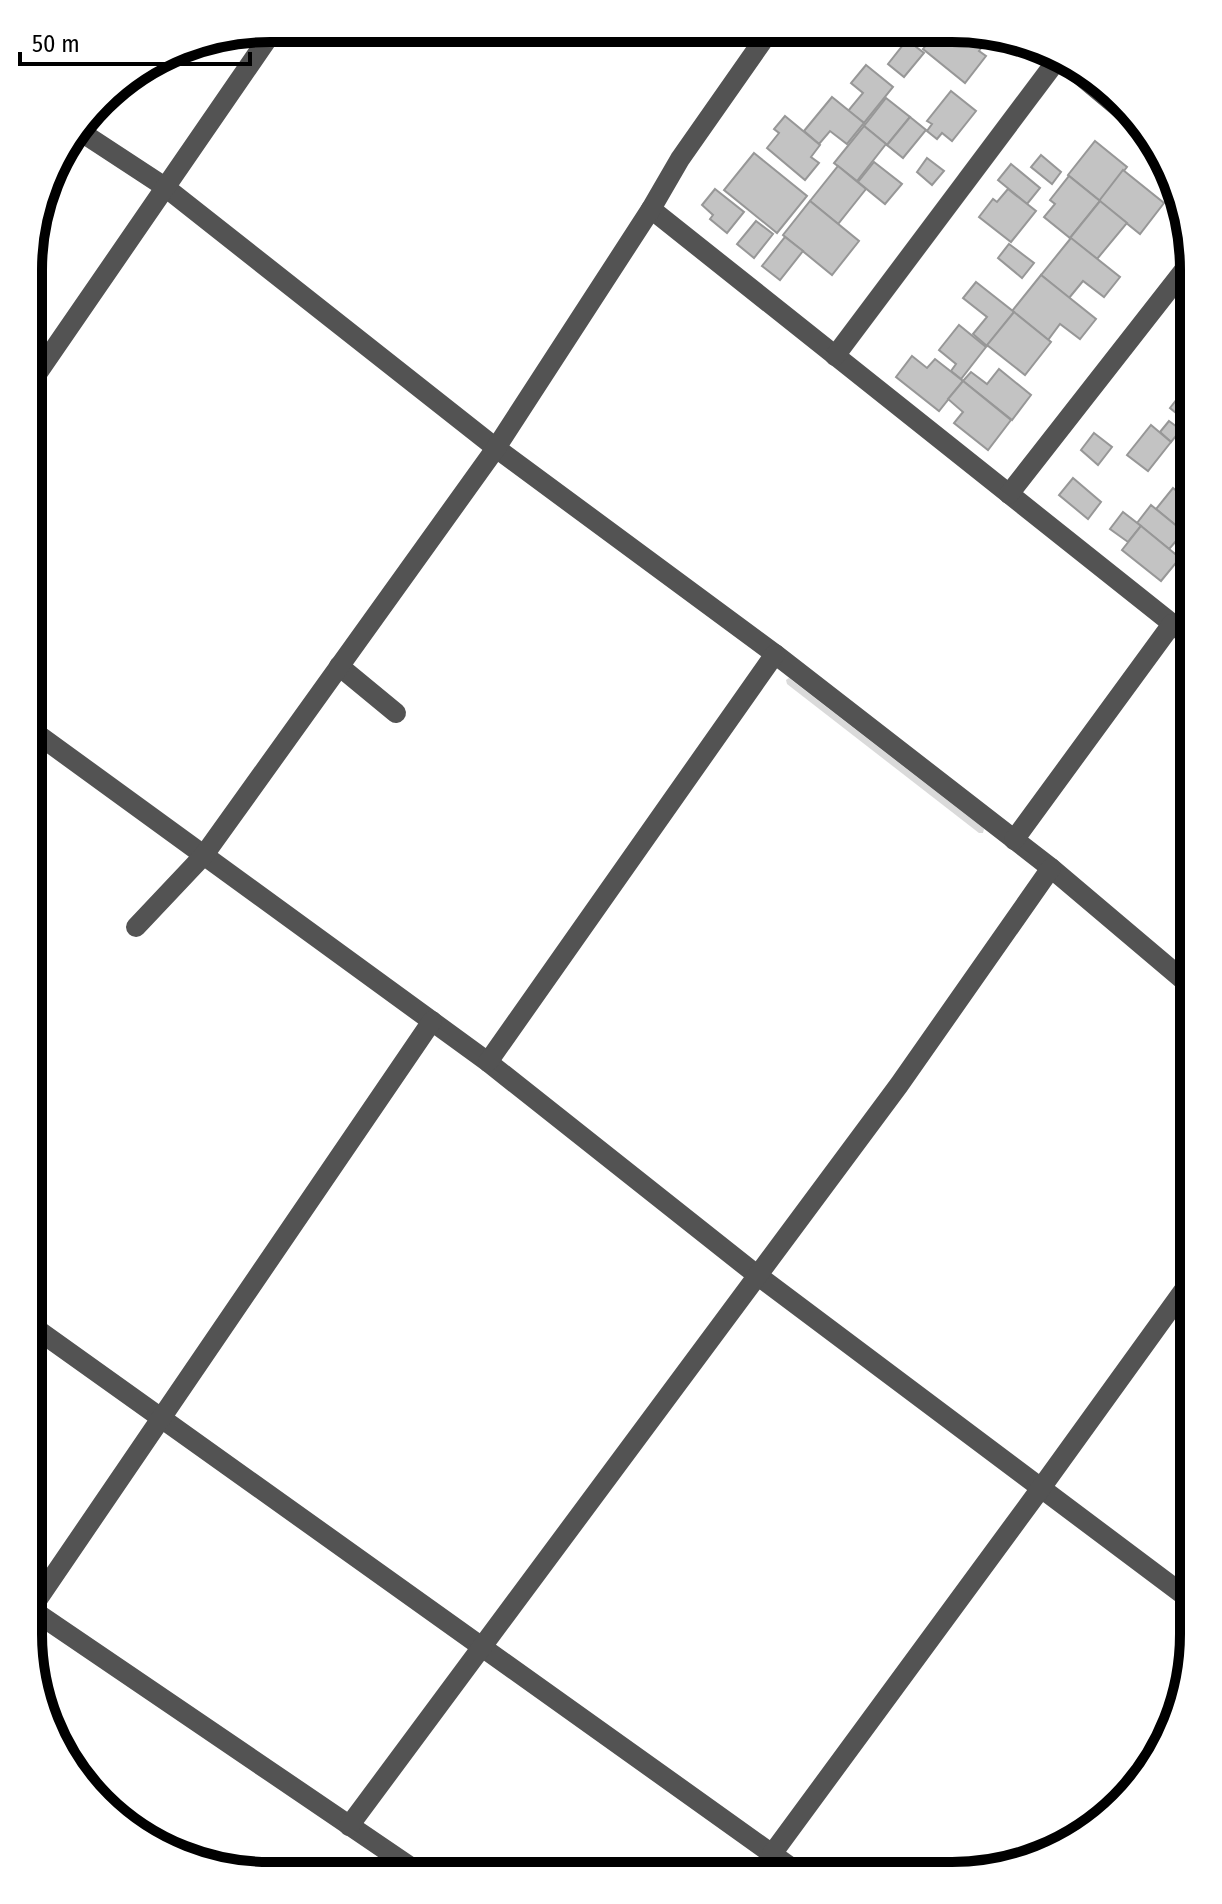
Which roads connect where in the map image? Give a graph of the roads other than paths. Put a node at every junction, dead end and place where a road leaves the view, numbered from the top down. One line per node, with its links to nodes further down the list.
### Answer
1 (265, 42): 5 (street)
2 (762, 42): 6 (street)
3 (1053, 66): 8 (street)
4 (86, 135): 5 (street)
5 (165, 187): 9 (street); 10 (street)
6 (651, 209): 8 (street); 10 (street)
7 (1180, 275): 11 (street)
8 (835, 356): 11 (street)
9 (42, 366)
10 (496, 448): 14 (street); 15 (street)
11 (1009, 494): 12 (street)
12 (1172, 624): 13 (street); 18 (street)
13 (1180, 630)
14 (775, 654): 18 (street); 24 (street)
15 (339, 666): 16 (street); 19 (street)
16 (396, 713)
17 (42, 737): 19 (street)
18 (1014, 840): 20 (street)
19 (204, 855): 21 (street); 23 (street)
20 (1051, 868): 22 (street); 25 (street)
21 (136, 927)
22 (1180, 977)
23 (432, 1021): 24 (street); 28 (street)
24 (488, 1062): 25 (street)
25 (757, 1275): 29 (street); 33 (street)
26 (1180, 1295): 29 (street)
27 (42, 1333): 28 (street)
28 (161, 1418): 30 (street); 33 (street)
29 (1041, 1488): 31 (street); 35 (street)
30 (42, 1591)
31 (1180, 1592)
32 (42, 1616): 34 (street)
33 (482, 1647): 34 (street); 35 (street)
34 (349, 1826): 36 (street)
35 (772, 1854): 37 (street)
36 (403, 1862)
37 (783, 1862)

